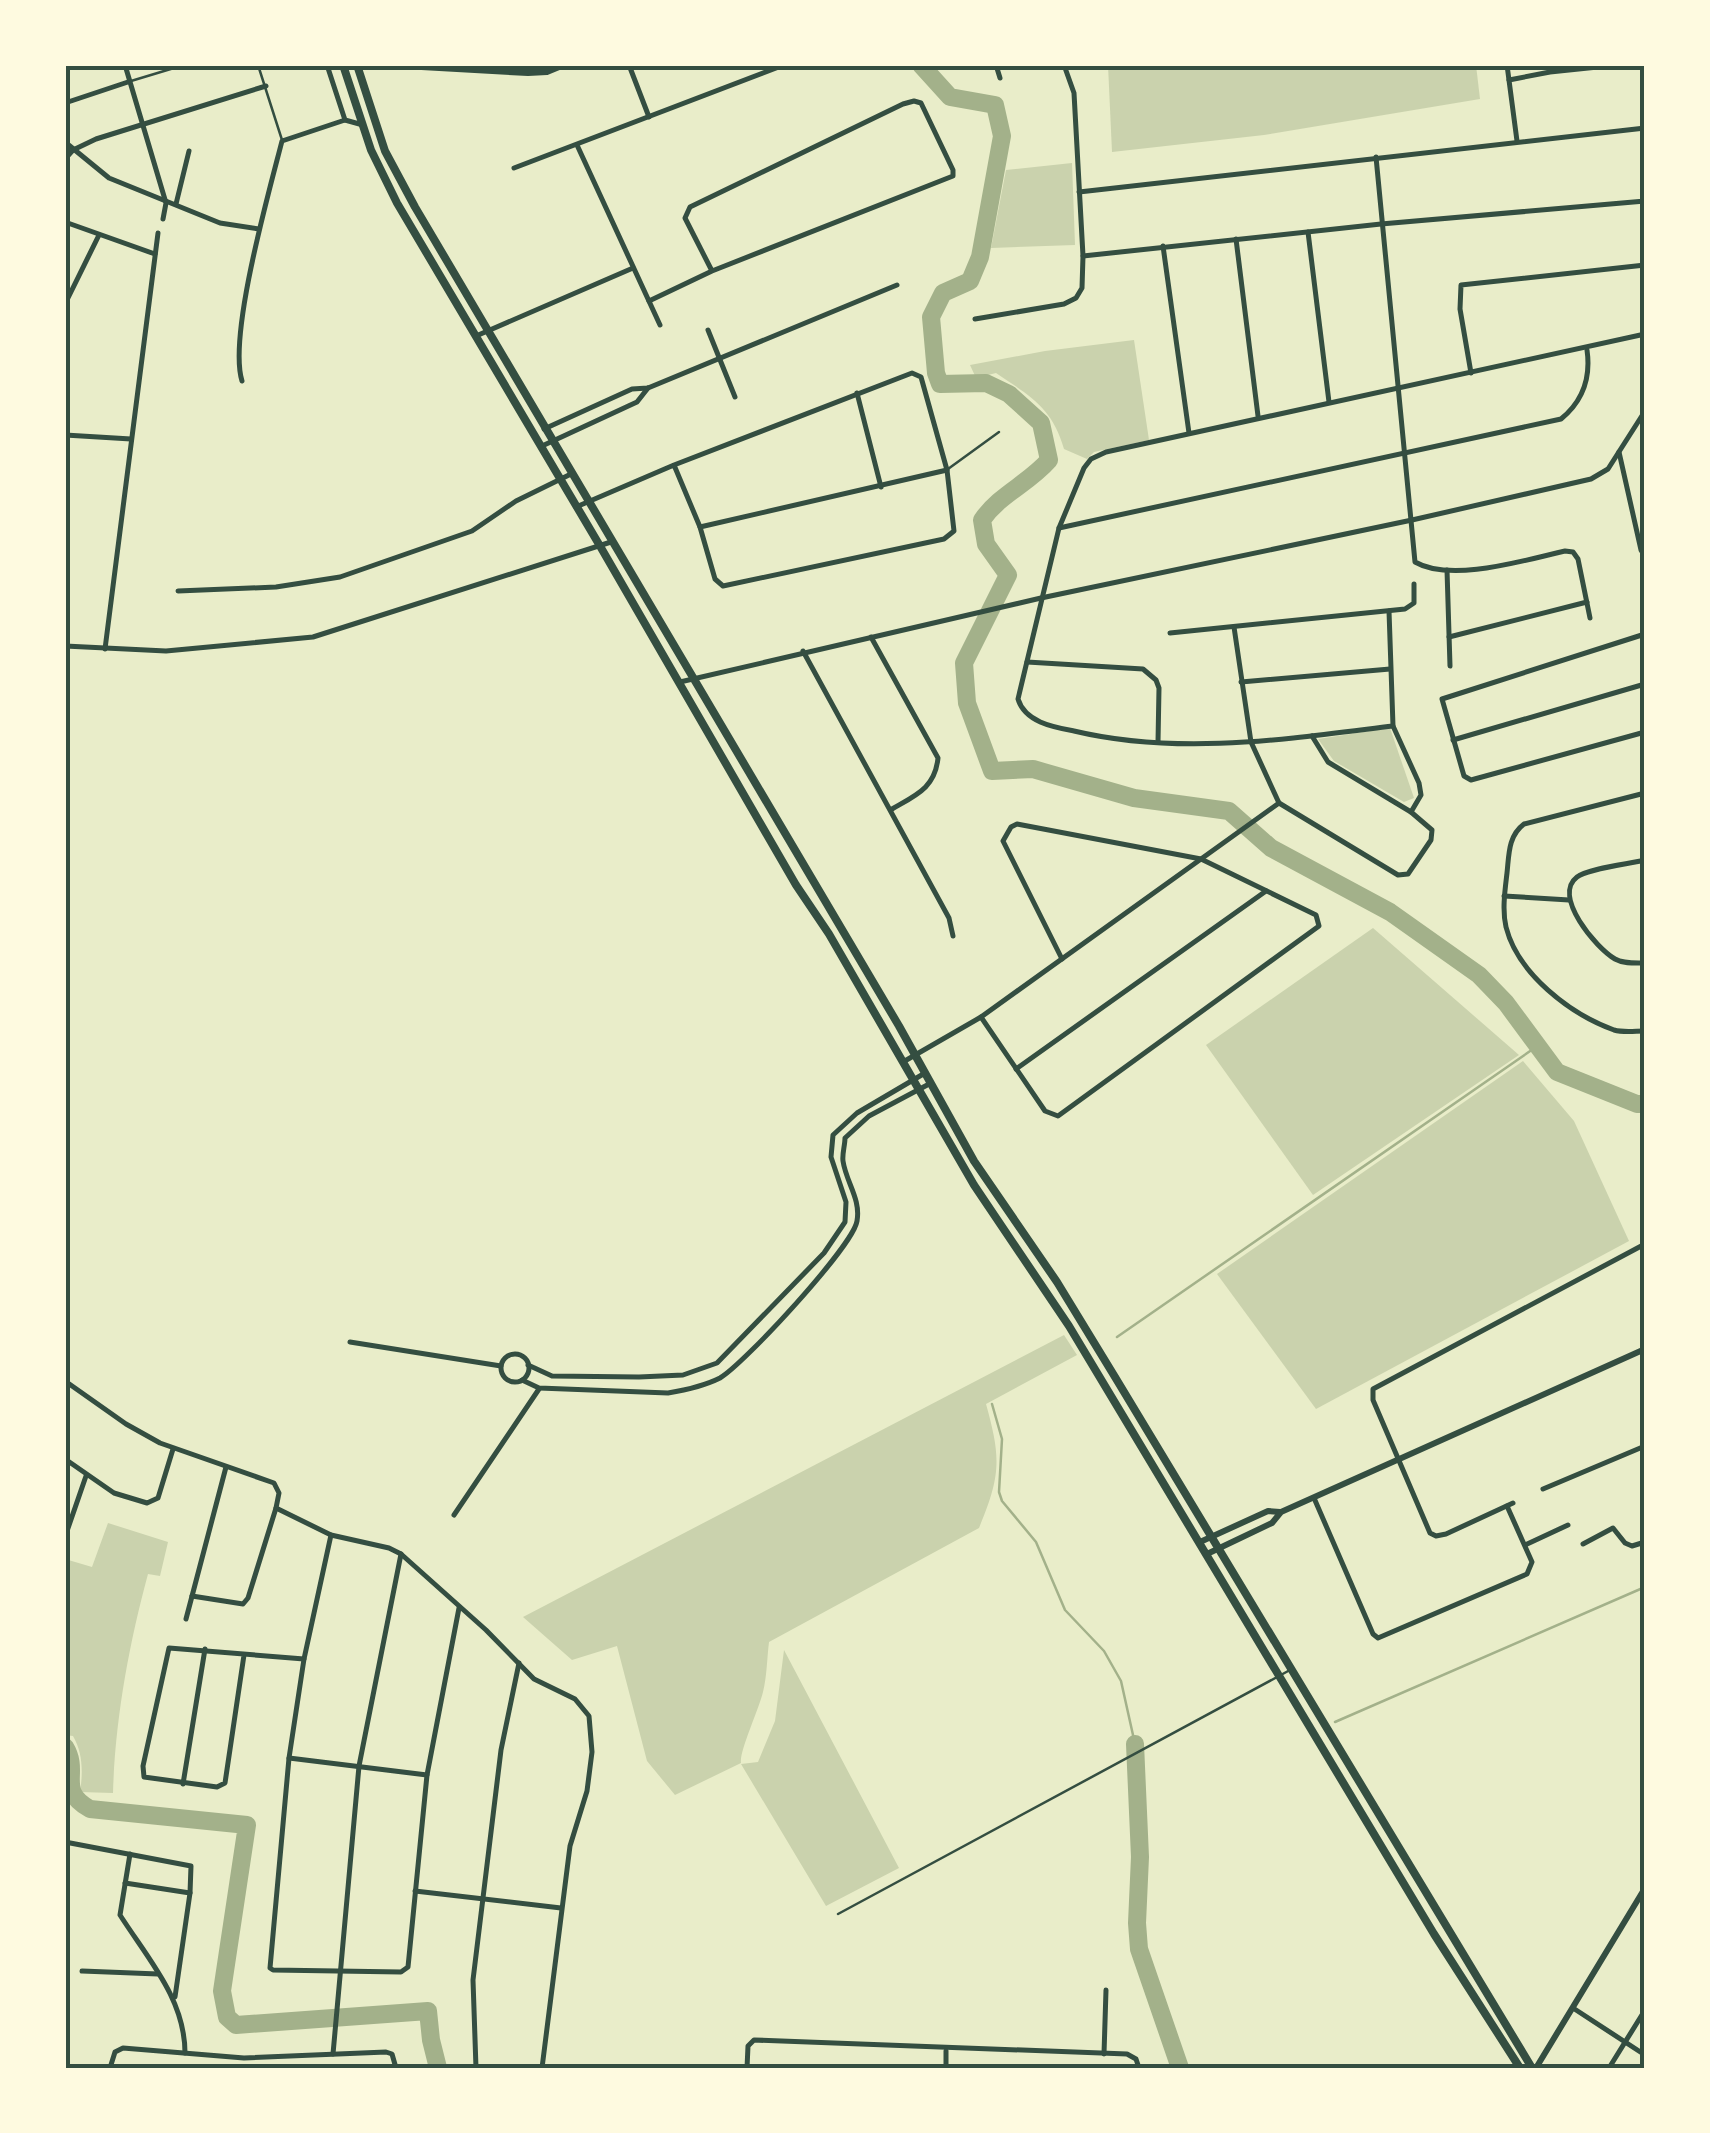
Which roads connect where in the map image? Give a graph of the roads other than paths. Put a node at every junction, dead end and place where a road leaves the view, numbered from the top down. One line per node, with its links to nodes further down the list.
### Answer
1 (125, 65): 19 (street)
2 (184, 65): 19 (lane)
3 (258, 65): 20 (lane)
4 (327, 65): 23 (street)
5 (343, 65): 25 (main road)
6 (357, 65): 59 (main road)
7 (386, 65): 15 (street)
8 (564, 65): 16 (street)
9 (629, 65): 22 (street)
10 (784, 65): 22 (street)
11 (996, 65): 17 (street)
12 (1064, 65): 36 (street)
13 (1507, 65): 18 (street)
14 (1616, 65): 18 (street)
15 (417, 66): 16 (street)
16 (461, 68)
17 (1000, 78)
18 (1509, 80): 29 (street)
19 (130, 82): 21 (street); 24 (street)
20 (266, 86): 24 (street); 27 (lane)
21 (65, 103)
22 (648, 117): 30 (street)
23 (345, 120): 25 (street); 27 (street)
24 (143, 122): 31 (street); 37 (street)
25 (363, 125): 62 (main road)
26 (1645, 128): 29 (street)
27 (282, 141): 43 (street)
28 (65, 142): 31 (street)
29 (1517, 142): 33 (street)
30 (577, 144): 35 (street); 52 (street)
31 (73, 150): 34 (street); 37 (street)
32 (189, 151): 39 (street)
33 (1376, 157): 36 (street); 42 (street)
34 (65, 159)
35 (514, 168)
36 (1080, 192): 50 (street)
37 (164, 199): 39 (street); 40 (street)
38 (1645, 201): 42 (street)
39 (176, 204): 43 (street)
40 (162, 219)
41 (65, 222): 46 (street)
42 (1382, 224): 44 (street); 67 (street)
43 (260, 230): 66 (street)
44 (1308, 231): 47 (street); 71 (street)
45 (158, 233): 49 (street)
46 (99, 234): 49 (street); 56 (street)
47 (1236, 238): 48 (street); 73 (street)
48 (1163, 246): 50 (street); 76 (street)
49 (155, 254): 78 (street)
50 (1084, 256): 57 (street)
51 (1645, 265): 65 (street)
52 (632, 268): 55 (street); 59 (street)
53 (712, 271): 53 (street); 55 (street)
54 (897, 286): 64 (street)
55 (649, 301): 58 (street)
56 (65, 304)
57 (975, 319)
58 (660, 325)
59 (488, 330): 62 (street); 74 (main road)
60 (708, 330): 64 (street)
61 (1645, 334): 63 (street)
62 (476, 336): 80 (main road)
63 (1586, 349): 65 (street); 81 (street)
64 (720, 359): 68 (street); 70 (street)
65 (1471, 372): 67 (street)
66 (242, 381)
67 (1399, 387): 71 (street); 81 (street)
68 (648, 388): 74 (street); 79 (street)
69 (857, 393): 83 (street); 84 (street); 87 (street)
70 (735, 397)
71 (1329, 402): 73 (street)
72 (1645, 410): 82 (street)
73 (1258, 416): 76 (street)
74 (544, 429): 79 (main road)
75 (999, 432): 84 (lane)
76 (1189, 433): 92 (street)
77 (65, 434): 78 (street)
78 (131, 438): 111 (street)
79 (552, 441): 80 (street); 85 (main road)
80 (540, 447): 86 (main road)
81 (1405, 451): 90 (street); 92 (street)
82 (1619, 452): 90 (street); 95 (street)
83 (674, 464): 88 (street); 91 (street)
84 (947, 470): 87 (street); 91 (street)
85 (571, 474): 86 (street); 88 (main road)
86 (560, 479): 89 (main road); 98 (street)
87 (881, 487): 91 (street)
88 (587, 502): 89 (street); 93 (main road)
89 (576, 507): 94 (main road)
90 (1412, 520): 96 (street); 99 (street)
91 (700, 527)
92 (1059, 528): 99 (street)
93 (612, 542): 94 (street); 101 (main road)
94 (600, 546): 103 (main road); 111 (street)
95 (1645, 556)
96 (1447, 570): 100 (street); 109 (street)
97 (1414, 584): 102 (street)
98 (178, 591)
99 (1040, 598): 108 (street); 113 (street)
100 (1587, 602): 104 (street); 109 (street)
101 (649, 605): 103 (main road); 116 (main road)
102 (1389, 611): 105 (street); 115 (street)
103 (638, 612): 118 (main road)
104 (1590, 618)
105 (1234, 627): 106 (street); 117 (street)
106 (1170, 632)
107 (1645, 634): 123 (street)
108 (871, 636): 112 (street); 128 (street)
109 (1449, 637): 114 (street)
110 (65, 646): 111 (street)
111 (105, 649)
112 (804, 652): 116 (street); 128 (street)
113 (1027, 662): 124 (street); 124 (street)
114 (1450, 666)
115 (1390, 669): 117 (street); 120 (street)
116 (692, 678): 118 (street); 140 (main road)
117 (1241, 682): 125 (street)
118 (678, 683): 141 (main road)
119 (1645, 684): 123 (street)
120 (1393, 726): 122 (street); 129 (street)
121 (1645, 732): 123 (street)
122 (1312, 736): 125 (street); 129 (street)
123 (1453, 740)
124 (1158, 742): 125 (street)
125 (1251, 742): 127 (street)
126 (1645, 792): 133 (street)
127 (1279, 803): 129 (street); 130 (street)
128 (892, 808): 135 (street)
129 (1411, 812)
130 (1201, 859): 132 (street); 136 (street); 136 (street)
131 (1645, 860): 134 (street)
132 (1267, 890): 142 (street); 142 (street)
133 (1504, 896): 134 (street); 139 (street)
134 (1568, 900): 137 (street)
135 (953, 936)
136 (1062, 959): 138 (street)
137 (1645, 964)
138 (981, 1017): 140 (street); 142 (street)
139 (1645, 1031)
140 (915, 1055): 141 (street); 143 (main road)
141 (903, 1062): 144 (main road)
142 (1016, 1068)
143 (925, 1073): 144 (street); 145 (main road)
144 (913, 1080): 146 (main road); 148 (street)
145 (931, 1083): 146 (street); 174 (main road)
146 (918, 1090): 149 (street); 176 (main road)
147 (1645, 1244): 162 (street)
148 (781, 1297): 149 (street); 154 (street)
149 (791, 1308): 158 (street)
150 (350, 1342): 153 (street)
151 (1645, 1349): 162 (street)
152 (528, 1365): 153 (street); 154 (street); 155 (street)
153 (501, 1366): 155 (street)
154 (683, 1375): 158 (street)
155 (522, 1380): 157 (street)
156 (65, 1381): 160 (street)
157 (539, 1388): 158 (street); 169 (street)
158 (689, 1390)
159 (1645, 1446): 165 (street)
160 (172, 1449): 163 (street); 164 (street)
161 (65, 1459): 164 (street)
162 (1398, 1460): 166 (street); 179 (street)
163 (226, 1467): 167 (street); 183 (street)
164 (86, 1476): 172 (street)
165 (1543, 1490)
166 (1314, 1498): 168 (street); 179 (street)
167 (276, 1508): 173 (street); 183 (street)
168 (1281, 1512): 171 (street); 175 (street)
169 (454, 1515)
170 (1568, 1524): 179 (street)
171 (1233, 1527): 174 (street); 175 (street)
172 (66, 1534)
173 (331, 1535): 181 (street); 188 (street)
174 (1212, 1537): 176 (street); 180 (main road)
175 (1239, 1538): 180 (street)
176 (1200, 1542): 182 (main road)
177 (1645, 1542): 178 (street)
178 (1584, 1544)
179 (1525, 1545)
180 (1218, 1548): 182 (street); 190 (main road)
181 (401, 1554): 184 (street); 193 (street)
182 (1207, 1554): 191 (main road)
183 (192, 1596): 185 (street)
184 (459, 1607): 189 (street); 194 (street)
185 (186, 1619)
186 (205, 1650): 187 (street); 195 (street); 195 (street)
187 (244, 1655): 188 (street); 195 (street)
188 (304, 1659): 192 (street)
189 (519, 1662): 202 (street); 203 (street)
190 (1292, 1669): 191 (lane); 226 (main road)
191 (1280, 1676): 204 (lane); 225 (main road)
192 (289, 1758): 193 (street); 206 (street)
193 (360, 1766): 194 (street); 206 (street)
194 (427, 1775): 200 (street)
195 (183, 1784)
196 (65, 1842): 197 (street)
197 (130, 1854): 198 (street); 201 (street)
198 (125, 1883): 201 (street); 207 (street)
199 (1645, 1888): 210 (street)
200 (415, 1891): 202 (street); 206 (street)
201 (190, 1893): 209 (street)
202 (484, 1897): 203 (street); 220 (street)
203 (562, 1908): 221 (street)
204 (838, 1914)
205 (82, 1971): 207 (street)
206 (340, 1971): 215 (street)
207 (158, 1974): 209 (street)
208 (1106, 1990): 216 (street)
209 (175, 1997): 214 (street)
210 (1570, 2007): 212 (street); 226 (street)
211 (1645, 2010): 212 (street)
212 (1625, 2042): 217 (street); 227 (street)
213 (946, 2050): 216 (street); 222 (street); 223 (street)
214 (185, 2053): 215 (street); 218 (street)
215 (333, 2054): 219 (street)
216 (1104, 2054): 224 (street)
217 (1645, 2055)
218 (110, 2068)
219 (396, 2068)
220 (476, 2068)
221 (542, 2068)
222 (747, 2068)
223 (946, 2068)
224 (1139, 2068)
225 (1520, 2068)
226 (1534, 2068)
227 (1610, 2068)

